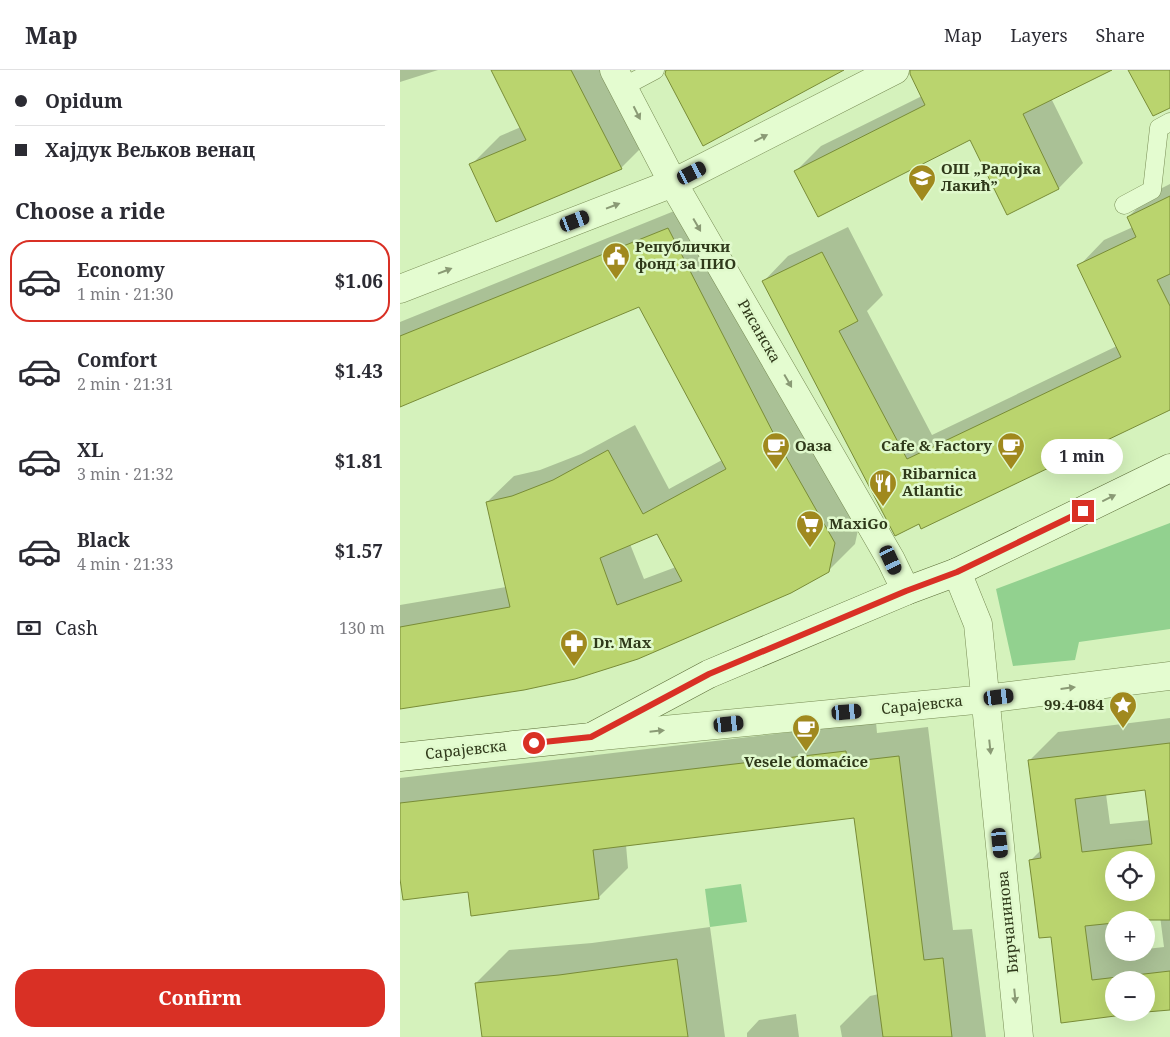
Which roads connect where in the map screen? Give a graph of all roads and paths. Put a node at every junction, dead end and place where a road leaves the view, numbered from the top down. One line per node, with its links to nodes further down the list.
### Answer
1 (655, 70): 3 (lane)
2 (895, 70): 5 (street, one-way to 2)
3 (619, 79): 5 (street, Рисанска, one-way to 5)
4 (1170, 122): 6 (lane)
5 (673, 183): 7 (street, one-way to 5); 10 (street, Рисанска, one-way to 10)
6 (1124, 205)
7 (400, 289)
8 (1170, 468): 9 (street, Сарајевска, one-way to 8)
9 (957, 572): 10 (street, Сарајевска); 12 (street, Бирчанинова)
10 (906, 591): 13 (street, Сарајевска)
11 (1170, 676): 12 (street, Сарајевска, one-way to 11)
12 (985, 699): 13 (street, Сарајевска, one-way to 12); 15 (street, Бирчанинова, one-way to 15)
13 (591, 737): 14 (street, Сарајевска)
14 (400, 757)
15 (1019, 1037)

